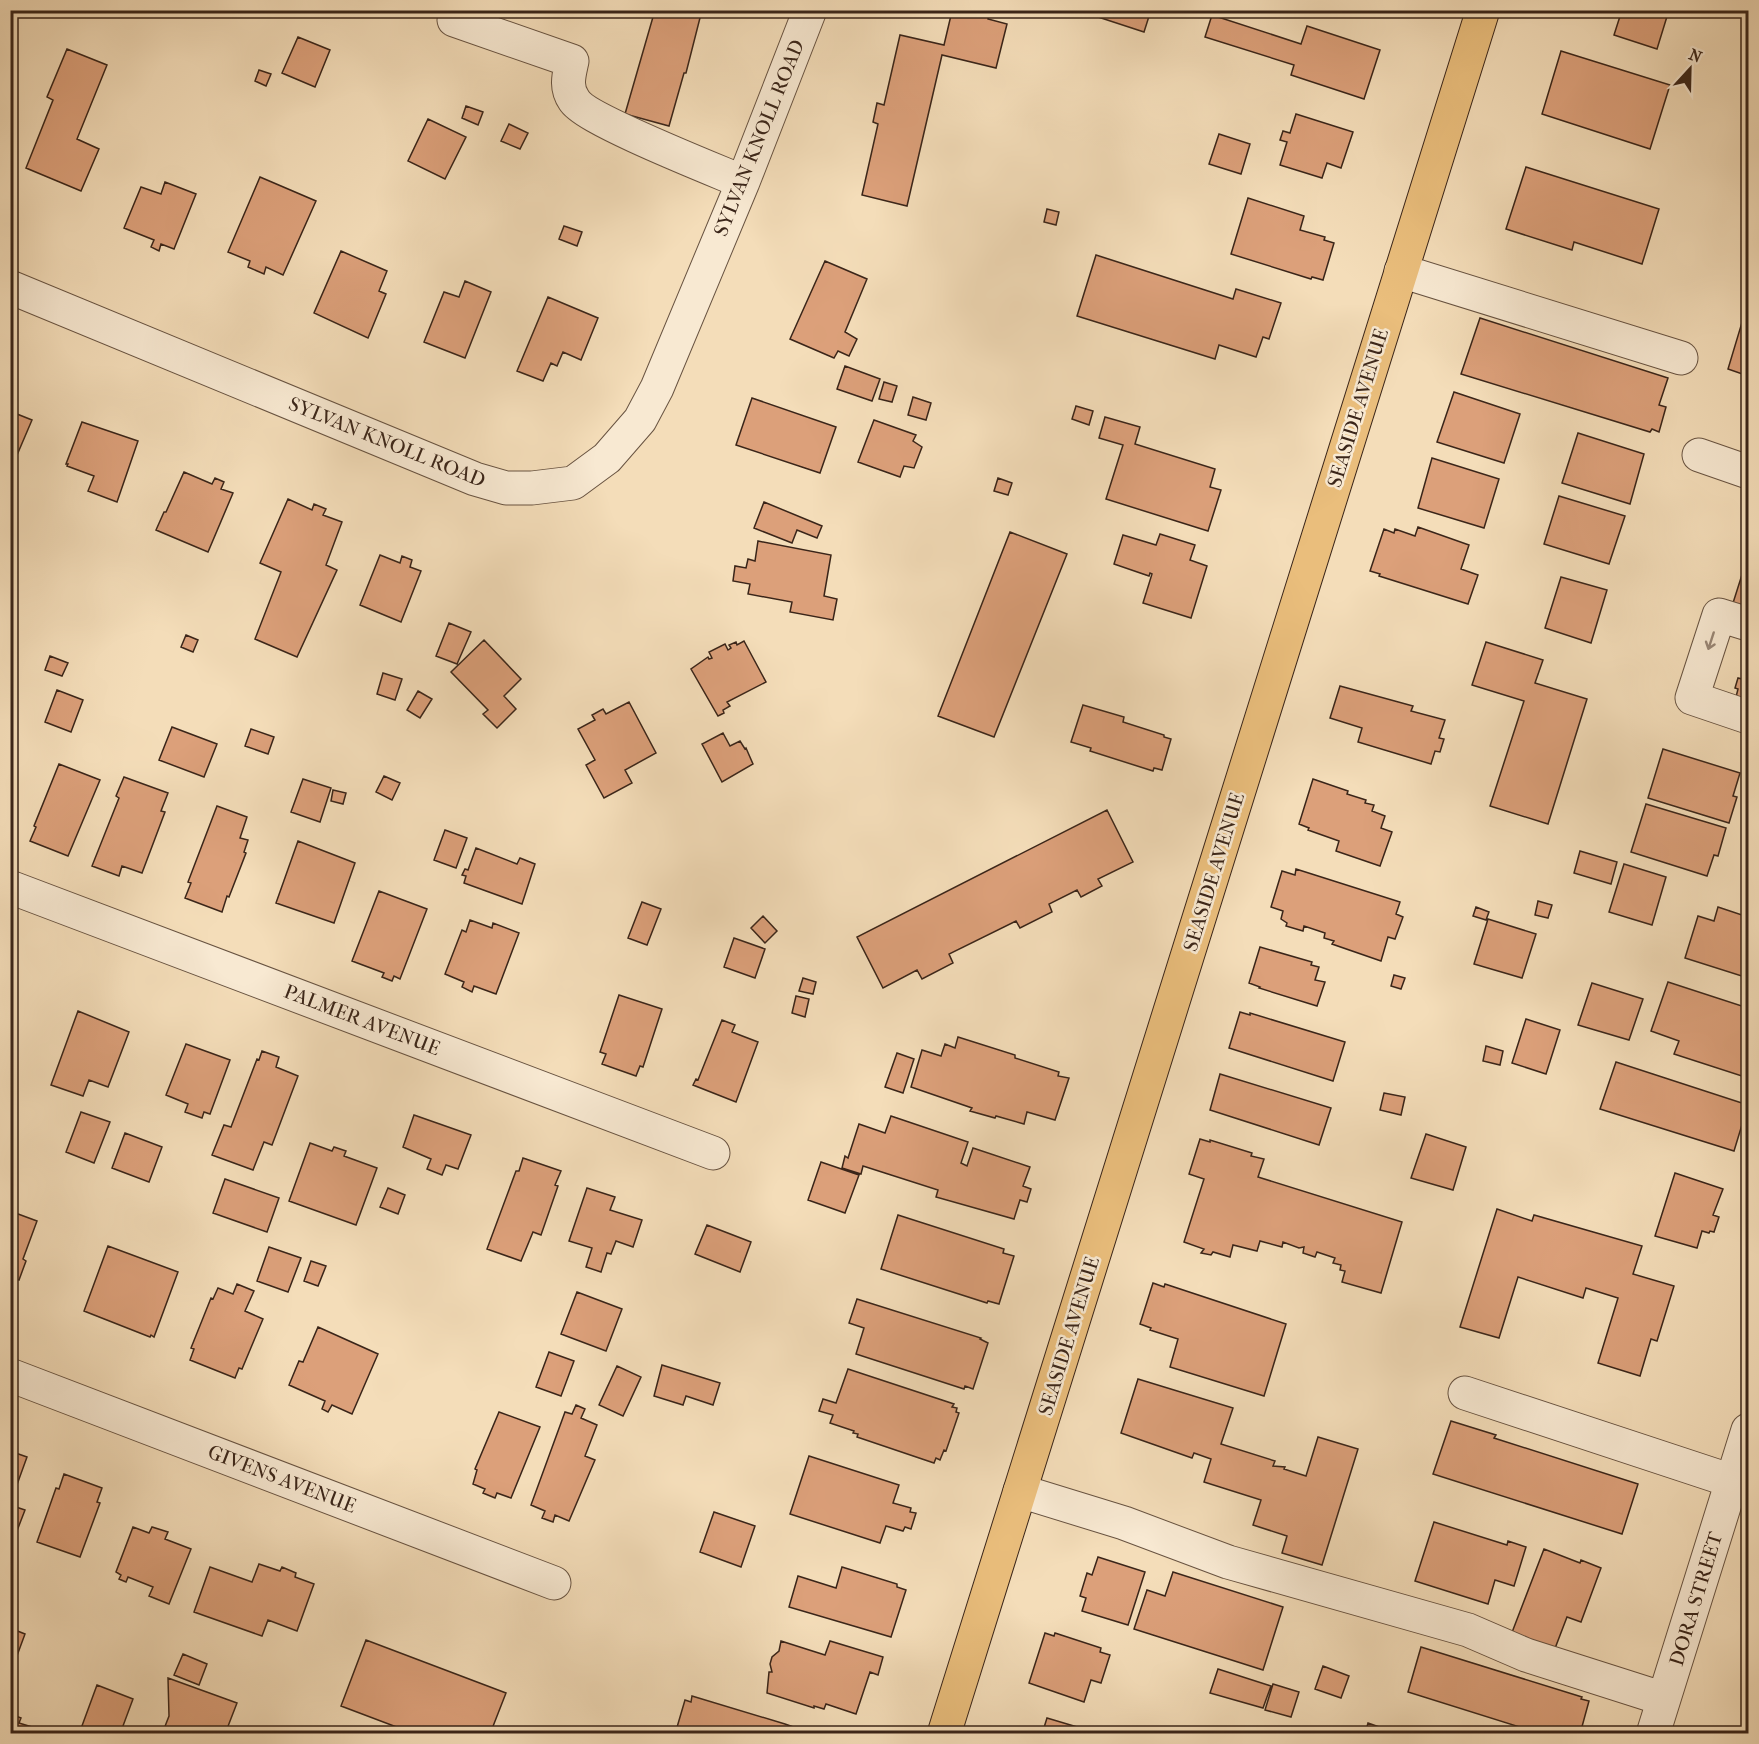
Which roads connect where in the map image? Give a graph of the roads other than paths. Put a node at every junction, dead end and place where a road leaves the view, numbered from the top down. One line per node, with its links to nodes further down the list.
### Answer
1 (810, 10): 4 (street, SYLVAN KNOLL ROAD)
2 (1483, 10): 5 (main road, SEASIDE AVENUE)
3 (454, 20): 4 (street)
4 (743, 182): 6 (street, SYLVAN KNOLL ROAD)
5 (1401, 271): 7 (street); 18 (main road, SEASIDE AVENUE)
6 (10, 287)
7 (1681, 358)
8 (1699, 455): 9 (street)
9 (1749, 472)
10 (1749, 624): 11 (street, one-way to 11)
11 (1749, 717)
12 (10, 887): 13 (street, PALMER AVENUE)
13 (713, 1153)
14 (10, 1375): 19 (street, GIVENS AVENUE)
15 (1465, 1393): 17 (street)
16 (1749, 1430): 17 (street, DORA STREET)
17 (1732, 1481): 20 (street, DORA STREET)
18 (1020, 1491): 20 (street); 21 (main road, SEASIDE AVENUE)
19 (554, 1583)
20 (1664, 1699): 22 (street, DORA STREET)
21 (944, 1734)
22 (1653, 1734)

